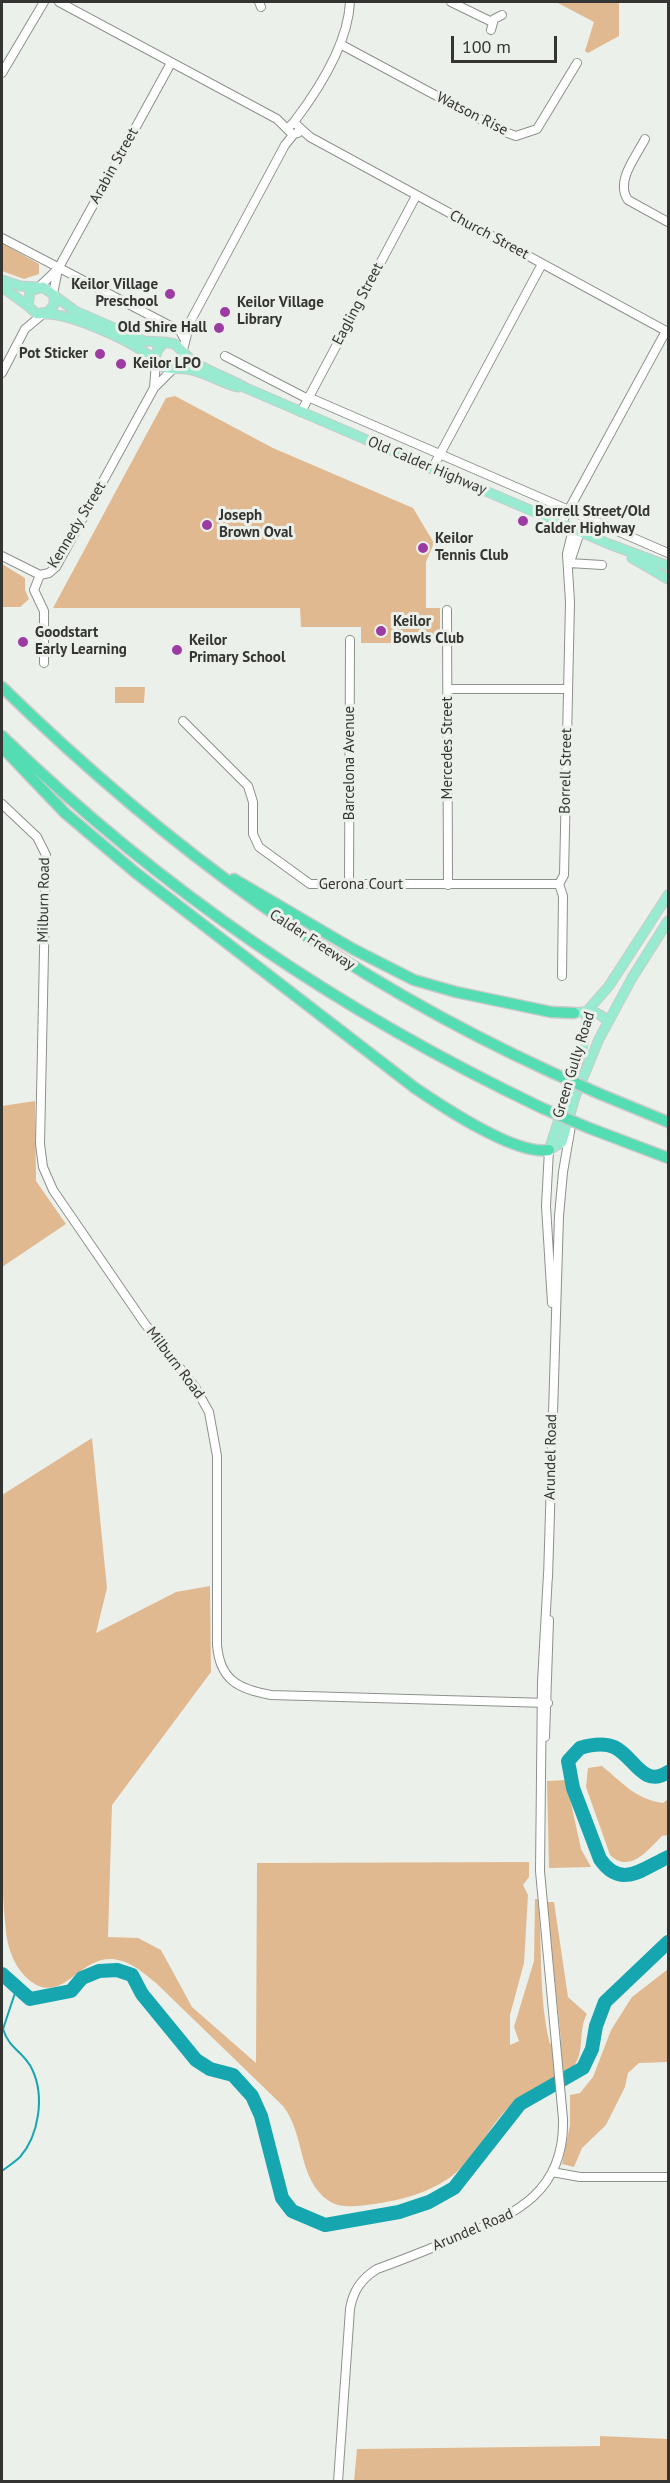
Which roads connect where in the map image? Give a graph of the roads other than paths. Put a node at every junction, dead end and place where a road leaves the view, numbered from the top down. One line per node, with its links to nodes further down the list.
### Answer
1 (44, 2): 9 (street)
2 (59, 2): 7 (street, Church Street)
3 (350, 2): 6 (street)
4 (452, 2): 5 (street)
5 (502, 15)
6 (340, 44): 8 (street, Watson Rise); 10 (street)
7 (171, 63): 10 (street, Church Street); 16 (street, Arabin Street)
8 (577, 63)
9 (2, 73)
10 (294, 128): 12 (street, Church Street); 25 (street)
11 (645, 139): 13 (street)
12 (416, 196): 15 (street, Church Street); 34 (street, Eagling Street)
13 (669, 222)
14 (2, 238): 16 (street)
15 (542, 264): 24 (street, Church Street); 36 (street)
16 (58, 269): 19 (street, Arabin Street); 20 (street, Arabin Street); 25 (street)
17 (2, 280): 19 (main road)
18 (2, 287): 21 (main road)
19 (38, 287): 20 (main road); 21 (main road)
20 (54, 295): 22 (main road); 26 (main road)
21 (29, 307): 22 (main road); 23 (street)
22 (44, 314): 23 (street); 29 (main road)
23 (25, 329): 31 (street)
24 (667, 332): 38 (street)
25 (182, 334): 26 (street); 27 (street)
26 (166, 342): 27 (main road); 29 (main road)
27 (183, 351): 30 (main road); 33 (main road, Old Calder Highway)
28 (225, 356): 34 (street)
29 (156, 362): 30 (main road); 32 (street, Kennedy Street)
30 (174, 369): 32 (street, Kennedy Street); 33 (main road, Old Calder Highway)
31 (2, 373)
32 (154, 388): 47 (street, Kennedy Street)
33 (246, 388): 35 (main road, Old Calder Highway)
34 (308, 398): 35 (street, Eagling Street); 36 (street)
35 (301, 412): 37 (main road, Old Calder Highway)
36 (439, 453): 37 (street); 38 (street)
37 (432, 469): 39 (main road, Old Calder Highway)
38 (568, 509): 39 (street); 42 (street)
39 (561, 524): 40 (main road, Old Calder Highway)
40 (577, 530): 41 (main road, Old Calder Highway); 44 (street, Borrell Street)
41 (609, 544): 46 (main road, Old Calder Highway); 48 (main road, Old Calder Highway)
42 (669, 553)
43 (2, 556): 47 (street)
44 (569, 564): 45 (street); 54 (street, Borrell Street)
45 (602, 565)
46 (668, 566)
47 (40, 575): 51 (street, Kennedy Street)
48 (669, 579)
49 (447, 610): 53 (street, Mercedes Street)
50 (350, 640): 61 (street, Barcelona Avenue)
51 (44, 663)
52 (2, 687): 59 (highway, Calder Freeway)
53 (448, 689): 54 (street); 62 (street, Mercedes Street)
54 (568, 689): 60 (street, Borrell Street)
55 (183, 721): 61 (street, Gerona Court)
56 (2, 736): 73 (highway, bridge)
57 (2, 747): 72 (highway)
58 (2, 804): 75 (street, Milburn Road)
59 (173, 841): 67 (highway); 70 (highway, Calder Freeway, bridge)
60 (559, 884): 62 (street, Gerona Court); 65 (street, Borrell Street)
61 (349, 885): 62 (street, Gerona Court)
62 (448, 885)
63 (669, 895): 66 (main road, Green Gully Road)
64 (669, 921): 68 (main road, Green Gully Road)
65 (562, 976)
66 (588, 1010): 67 (main road); 68 (main road); 72 (main road, Green Gully Road)
67 (574, 1013)
68 (608, 1022): 69 (main road, Green Gully Road)
69 (590, 1061): 71 (street, Green Gully Road); 72 (main road)
70 (669, 1122)
71 (567, 1142): 74 (street, Arundel Road)
72 (549, 1150): 74 (street, Arundel Road)
73 (669, 1158)
74 (554, 1340): 75 (street, Arundel Road)
75 (545, 1703): 76 (street, Arundel Road)
76 (552, 2172): 77 (street); 78 (street, Arundel Road)
77 (669, 2177)
78 (338, 2481)

